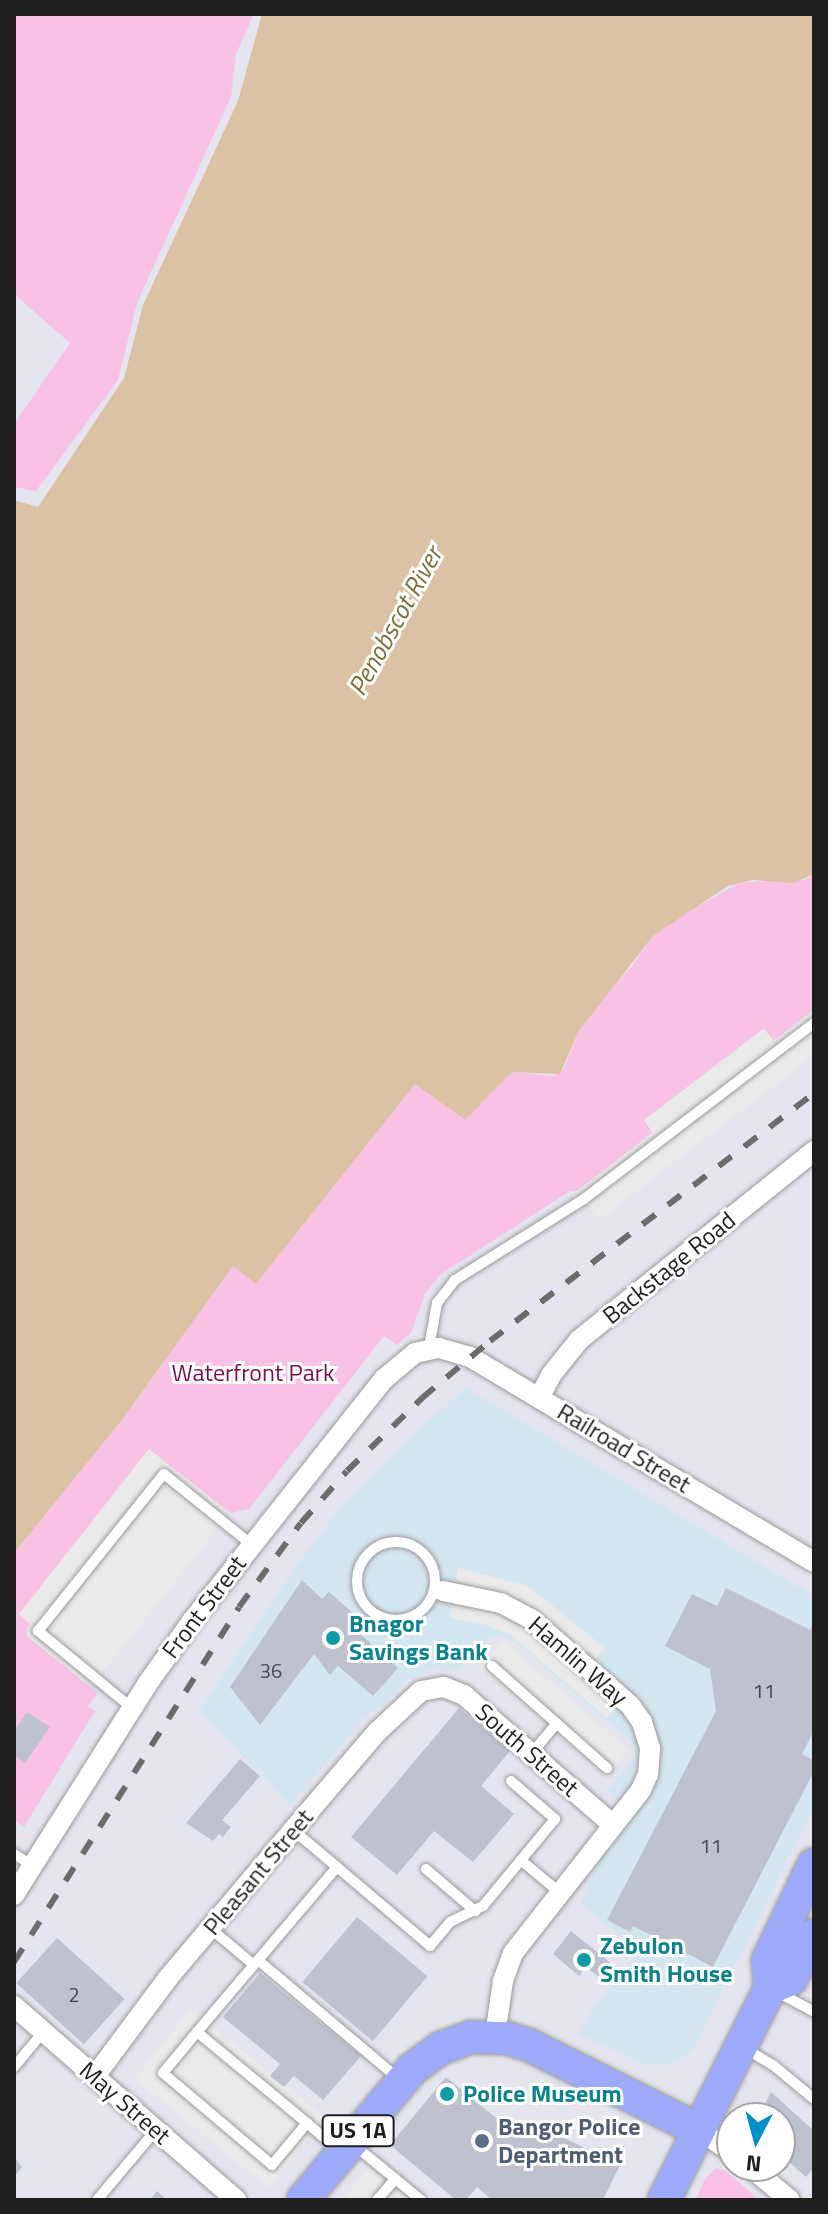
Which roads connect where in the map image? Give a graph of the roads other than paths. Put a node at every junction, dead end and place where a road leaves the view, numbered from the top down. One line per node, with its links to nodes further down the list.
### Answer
1 (814, 1023): 3 (lane)
2 (814, 1151): 4 (street, Backstage Road)
3 (429, 1348): 4 (street, Railroad Street); 5 (street, Front Street)
4 (539, 1398): 6 (street, Railroad Street)
5 (252, 1545): 10 (street, Front Street); 10 (lane)
6 (814, 1562)
7 (438, 1590): 7 (lane); 15 (street, Hamlin Way)
8 (492, 1666): 11 (lane)
9 (437, 1687): 12 (street, South Street); 16 (street, Pleasant Street)
10 (132, 1708): 20 (street, Front Street)
11 (557, 1723): 12 (lane); 13 (lane)
12 (531, 1754): 15 (street, South Street)
13 (607, 1768)
14 (511, 1781): 18 (lane)
15 (612, 1824): 23 (street, Hamlin Way)
16 (293, 1830): 21 (lane); 26 (street, Pleasant Street)
17 (14, 1854): 20 (lane)
18 (522, 1861): 23 (lane); 25 (lane)
19 (814, 1864): 29 (main road)
20 (33, 1866): 24 (street, Front Street)
21 (337, 1867): 25 (lane); 28 (lane)
22 (426, 1869): 25 (lane)
23 (559, 1892): 34 (street, Hamlin Way)
24 (14, 1895)
25 (475, 1911)
26 (210, 1928): 28 (lane); 37 (street, Pleasant Street)
27 (814, 1935): 29 (main road)
28 (256, 1963): 33 (lane); 38 (lane)
29 (770, 1988): 31 (lane); 35 (main road)
30 (14, 2006): 32 (street, May Street)
31 (814, 2012)
32 (44, 2031): 36 (lane); 37 (street, May Street)
33 (197, 2032): 40 (lane); 40 (lane)
34 (495, 2036): 38 (main road, US 1A); 42 (main road, US 1A)
35 (741, 2046): 39 (lane); 42 (main road)
36 (14, 2067)
37 (95, 2076): 41 (street, May Street)
38 (401, 2080): 44 (main road, US 1A)
39 (814, 2099)
40 (307, 2123): 44 (lane)
41 (156, 2130): 47 (lane); 48 (street, May Street)
42 (699, 2130): 43 (street); 52 (main road)
43 (716, 2141)
44 (345, 2146): 45 (lane); 49 (main road, US 1A)
45 (395, 2179): 50 (lane); 51 (lane)
46 (768, 2182): 53 (street)
47 (97, 2200)
48 (236, 2200)
49 (303, 2200)
50 (377, 2200)
51 (421, 2200)
52 (664, 2200)
53 (790, 2200)

